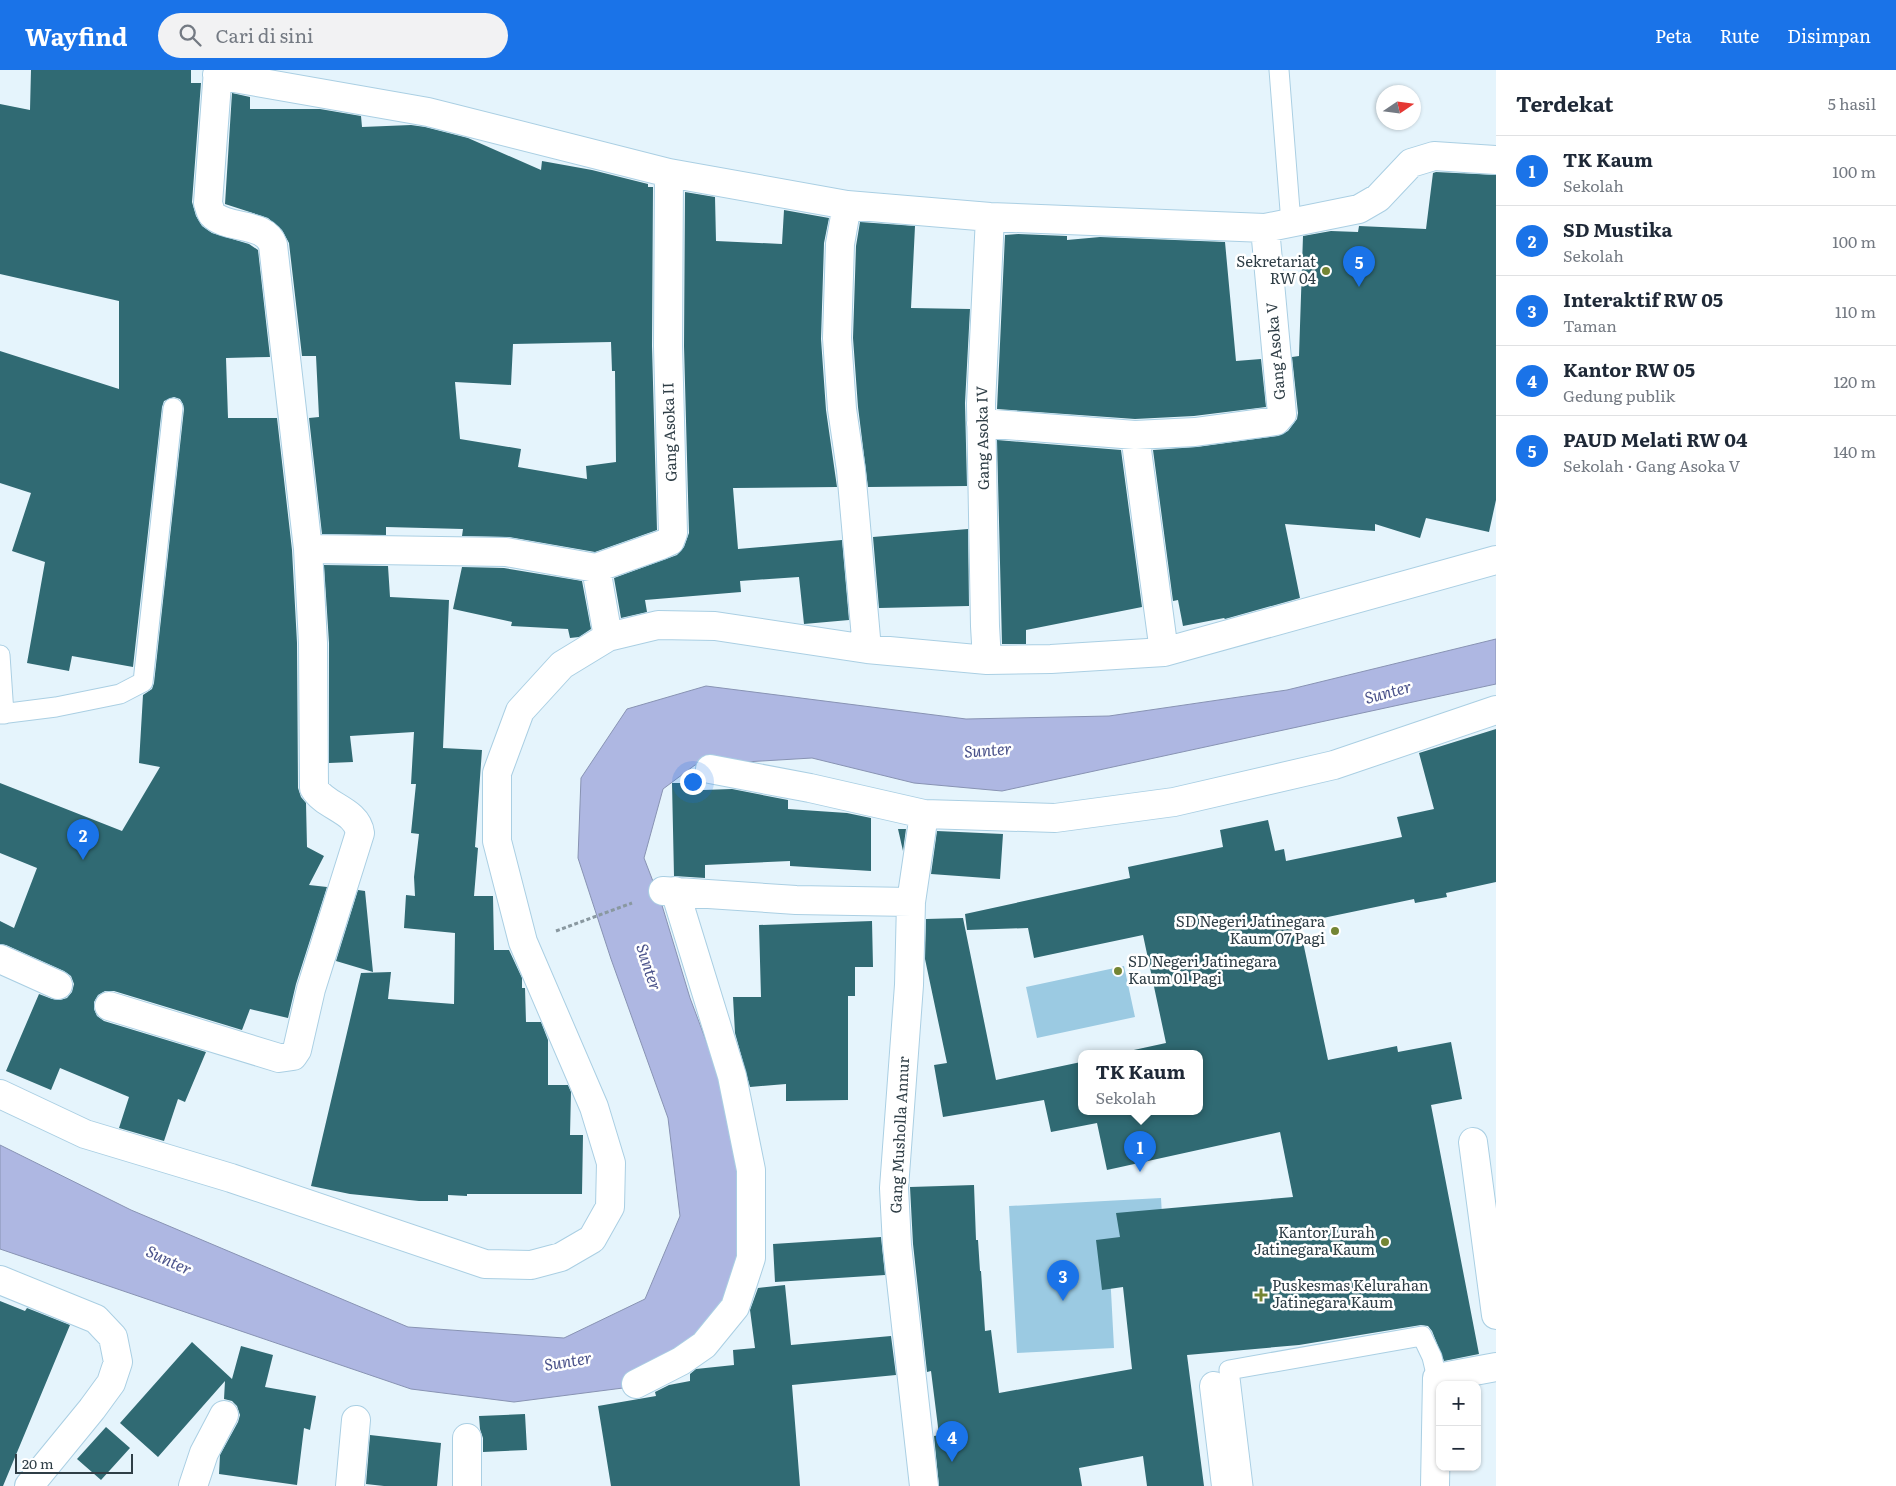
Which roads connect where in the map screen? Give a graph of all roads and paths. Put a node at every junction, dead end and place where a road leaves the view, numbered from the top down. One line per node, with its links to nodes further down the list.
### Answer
1 (1279, 70): 7 (lane)
2 (217, 72): 4 (street); 11 (street)
3 (1496, 160): 7 (street)
4 (669, 173): 5 (street); 13 (street, Gang Asoka II)
5 (847, 205): 6 (street); 15 (street)
6 (990, 217): 7 (street); 9 (street, Gang Asoka IV)
7 (1278, 225): 10 (street, Gang Asoka V)
8 (173, 408): 20 (lane)
9 (981, 423): 10 (street, Gang Asoka V); 18 (street, Gang Asoka IV)
10 (1135, 435): 16 (street)
11 (308, 549): 13 (street); 28 (street)
12 (1496, 560): 16 (street)
13 (596, 568): 14 (street)
14 (608, 637): 15 (street); 29 (street)
15 (867, 649): 18 (street)
16 (1164, 652): 18 (street)
17 (0, 655): 20 (lane)
18 (987, 660)
19 (1496, 710): 22 (street)
20 (2, 714)
21 (710, 769): 22 (street)
22 (924, 814): 24 (street, Gang Musholla Annur)
23 (669, 891): 24 (street); 25 (path); 35 (street)
24 (911, 902): 44 (street, Gang Musholla Annur)
25 (574, 925)
26 (0, 959): 27 (street)
27 (58, 985)
28 (109, 1006)
29 (0, 1094)
30 (1473, 1142): 32 (street)
31 (0, 1280): 40 (street)
32 (1496, 1315)
33 (1496, 1367): 34 (street)
34 (1437, 1378): 46 (lane); 47 (street)
35 (636, 1384)
36 (1214, 1386): 45 (street)
37 (224, 1415): 41 (street)
38 (356, 1420): 42 (street)
39 (467, 1438): 43 (street)
40 (29, 1486)
41 (193, 1486)
42 (350, 1486)
43 (467, 1486)
44 (924, 1486)
45 (1226, 1486)
46 (1243, 1486)
47 (1435, 1486)

